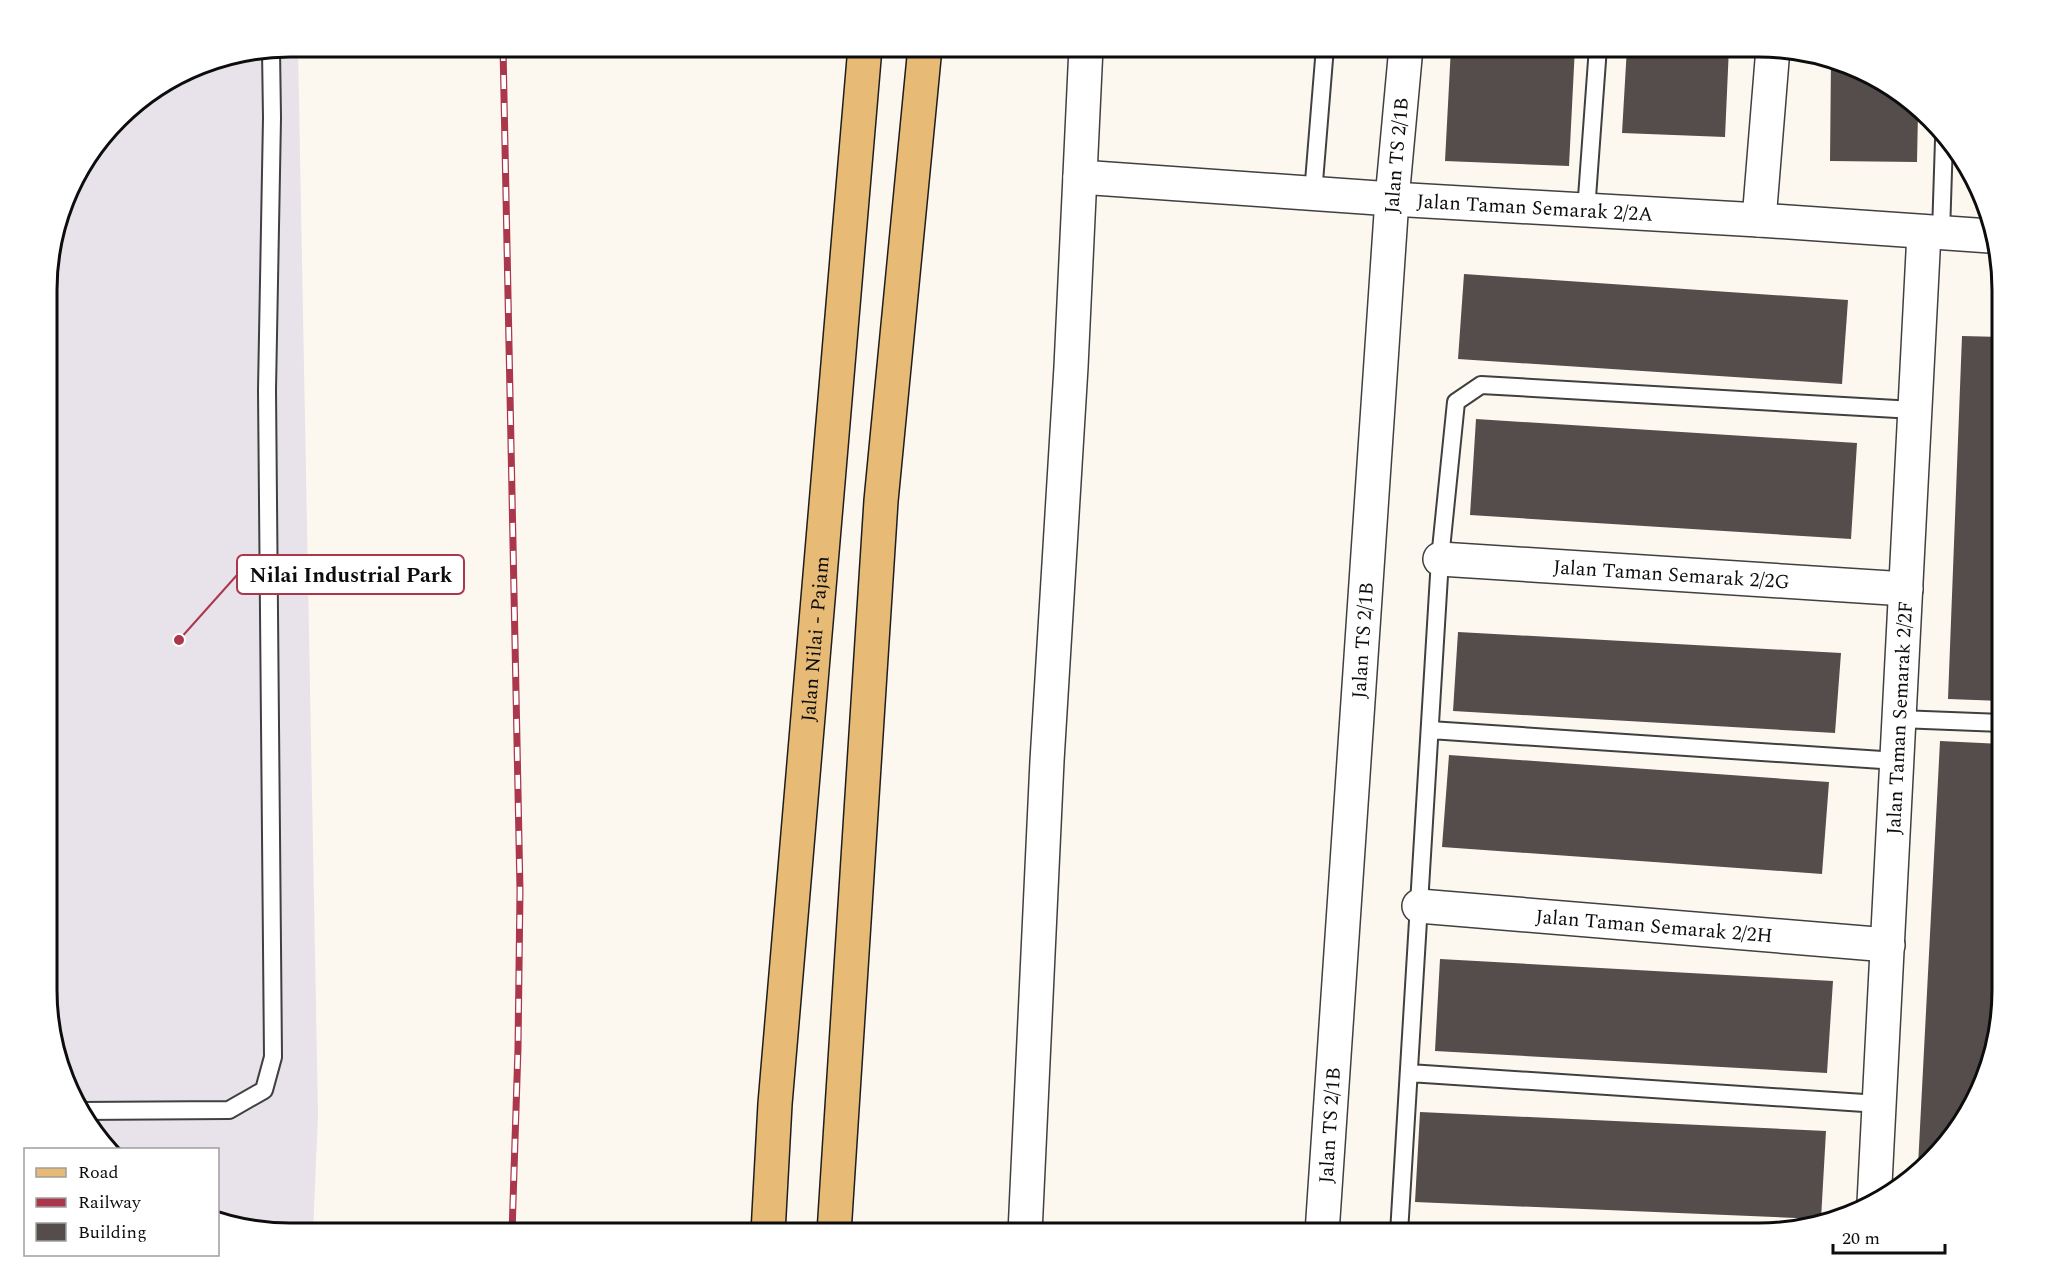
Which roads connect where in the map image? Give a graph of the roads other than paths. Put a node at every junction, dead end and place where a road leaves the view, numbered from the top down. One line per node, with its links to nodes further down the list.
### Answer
1 (863, 57): 30 (main road, Jalan Nilai - Pajam)
2 (924, 57): 31 (main road)
3 (1085, 57): 10 (street)
4 (1324, 57): 11 (lane)
5 (1405, 57): 12 (street, Jalan TS 2/1B)
6 (1597, 57): 13 (lane)
7 (1772, 57): 14 (street)
8 (271, 58): 28 (lane)
9 (1943, 147): 15 (lane)
10 (1080, 177): 11 (street, Jalan Taman Semarak 2/2A); 32 (street)
11 (1313, 194): 12 (street, Jalan Taman Semarak 2/2A)
12 (1392, 199): 13 (street, Jalan Taman Semarak 2/2A); 33 (street, Jalan TS 2/1B)
13 (1586, 211): 14 (street, Jalan Taman Semarak 2/2A)
14 (1759, 220): 15 (street, Jalan Taman Semarak 2/2A)
15 (1933, 233): 16 (street, Jalan Taman Semarak 2/2A); 17 (street, Jalan Taman Semarak 2/2F)
16 (1986, 236)
17 (1914, 410): 18 (lane); 19 (street, Jalan Taman Semarak 2/2F)
18 (1440, 559): 19 (street, Jalan Taman Semarak 2/2G); 22 (lane)
19 (1906, 589): 20 (street, Jalan Taman Semarak 2/2F)
20 (1899, 719): 21 (lane); 23 (street, Jalan Taman Semarak 2/2F)
21 (1992, 723)
22 (1430, 729): 23 (lane); 24 (lane)
23 (1897, 761): 25 (street, Jalan Taman Semarak 2/2F)
24 (1419, 906): 25 (street, Jalan Taman Semarak 2/2H); 26 (lane)
25 (1887, 945): 27 (street, Jalan Taman Semarak 2/2F)
26 (1409, 1073): 27 (lane); 34 (lane)
27 (1879, 1104): 29 (street, Jalan Taman Semarak 2/2F)
28 (91, 1111)
29 (1877, 1191)
30 (769, 1223)
31 (835, 1223)
32 (1025, 1223)
33 (1323, 1223)
34 (1401, 1223)

